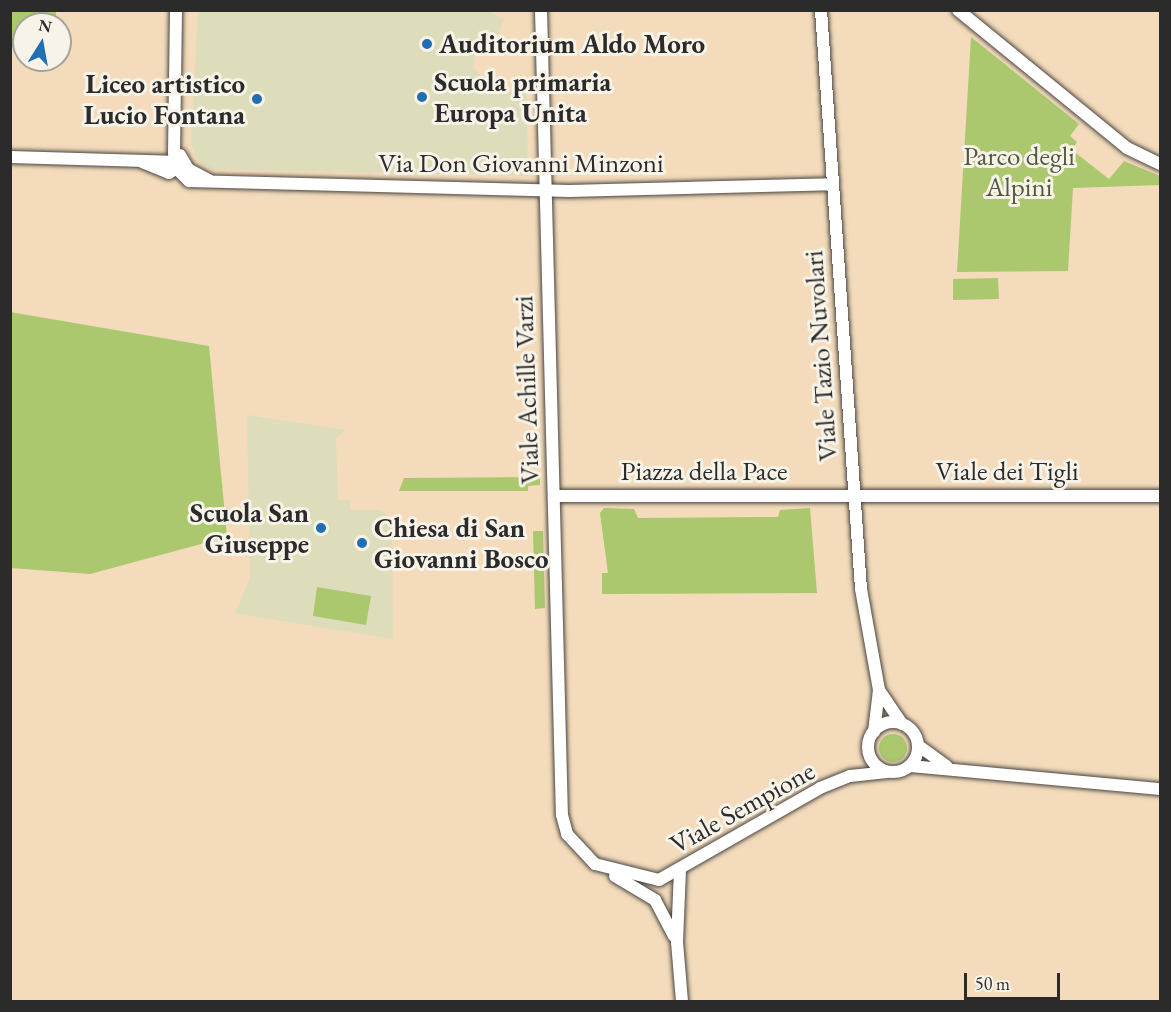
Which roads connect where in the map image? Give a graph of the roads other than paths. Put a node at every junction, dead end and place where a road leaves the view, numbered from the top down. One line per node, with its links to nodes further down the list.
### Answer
1 (176, 10): 7 (street)
2 (541, 10): 9 (street, Viale Achille Varzi)
3 (958, 10): 6 (street)
4 (819, 13): 8 (street, Viale Tazio Nuvolari)
5 (10, 157): 7 (street)
6 (1161, 164)
7 (179, 165): 9 (street, Via Don Giovanni Minzoni)
8 (831, 184): 9 (street, Via Don Giovanni Minzoni); 10 (street, Viale Tazio Nuvolari)
9 (545, 191): 11 (street, Viale Achille Varzi)
10 (854, 494): 11 (street, Piazza della Pace); 12 (street, Viale dei Tigli); 13 (street, Viale Tazio Nuvolari)
11 (554, 496): 23 (street, Viale Achille Varzi)
12 (1161, 496)
13 (879, 690): 14 (street, Viale Tazio Nuvolari); 15 (street, Viale Tazio Nuvolari)
14 (902, 724): 15 (street); 16 (street)
15 (874, 732): 17 (street)
16 (919, 746): 18 (street); 19 (street)
17 (868, 751): 20 (street); 21 (street, Viale Sempione)
18 (911, 766): 19 (street); 20 (street)
19 (951, 768): 22 (street)
20 (887, 772): 21 (street, Viale Sempione)
21 (850, 776): 24 (street, Viale Sempione)
22 (1161, 789)
23 (595, 864): 25 (street, Viale Achille Varzi); 26 (street, Viale Achille Varzi)
24 (680, 870): 25 (street, Viale Sempione); 27 (street)
25 (659, 880): 26 (street)
26 (655, 900): 27 (street)
27 (677, 942): 28 (street)
28 (682, 1002)

